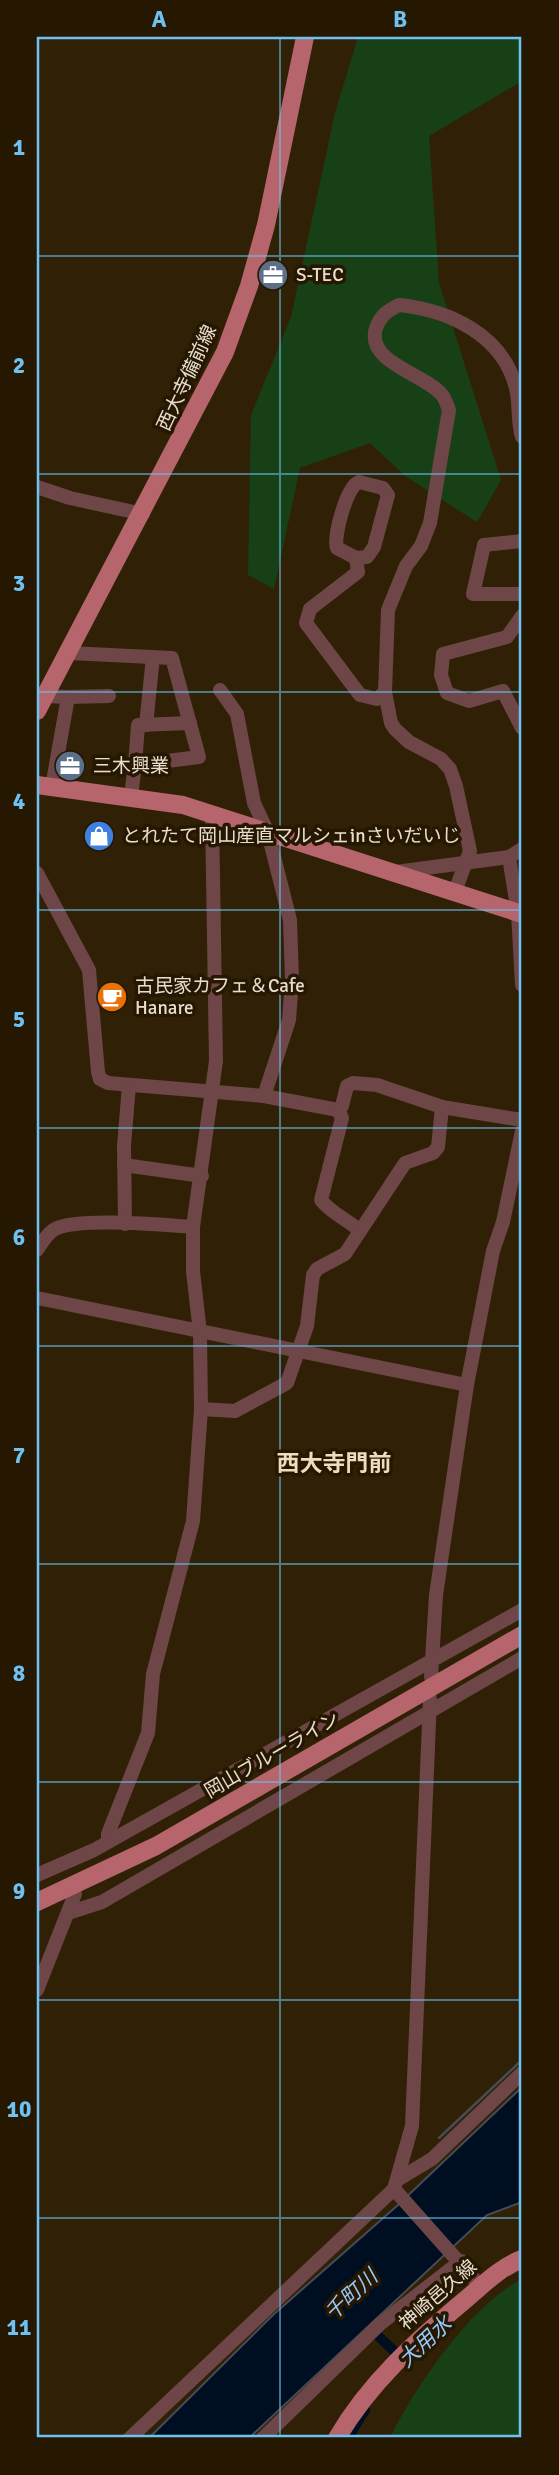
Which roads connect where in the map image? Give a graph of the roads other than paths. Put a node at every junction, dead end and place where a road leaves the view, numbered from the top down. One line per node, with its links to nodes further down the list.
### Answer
1 (305, 37): 4 (main road, 西大寺備前線)
2 (522, 437): 12 (street)
3 (37, 487): 4 (street)
4 (143, 514): 9 (main road, 西大寺備前線)
5 (522, 541): 7 (street)
6 (356, 558): 6 (street); 12 (street)
7 (522, 594)
8 (522, 616): 18 (street)
9 (69, 653): 10 (street); 15 (main road, 西大寺備前線)
10 (153, 657): 16 (street); 17 (street)
11 (220, 690): 23 (street)
12 (384, 692): 26 (street)
13 (109, 696): 14 (street)
14 (68, 697): 15 (street); 20 (street)
15 (41, 703)
16 (190, 723): 17 (street); 19 (street)
17 (146, 725): 19 (street)
18 (522, 728)
19 (135, 765): 21 (street)
20 (45, 786): 21 (main road)
21 (131, 796): 22 (main road)
22 (212, 815): 23 (main road); 33 (street)
23 (268, 833): 28 (main road); 34 (street)
24 (522, 849): 25 (street)
25 (509, 857): 26 (street); 30 (street)
26 (466, 864): 28 (street); 29 (street)
27 (37, 873): 32 (street)
28 (388, 873): 29 (main road)
29 (454, 894): 30 (main road)
30 (520, 914): 31 (street)
31 (522, 985)
32 (129, 1085): 33 (street); 39 (street)
33 (213, 1094): 34 (street); 40 (street)
34 (264, 1096): 36 (street)
35 (442, 1107): 36 (street); 37 (street); 43 (street)
36 (338, 1110): 43 (street)
37 (522, 1120)
38 (522, 1131): 48 (street)
39 (124, 1165): 40 (street); 41 (street)
40 (202, 1176): 42 (street)
41 (125, 1224): 42 (street); 44 (street)
42 (193, 1227): 46 (street)
43 (360, 1231): 47 (street)
44 (37, 1250)
45 (37, 1298): 46 (street)
46 (200, 1333): 47 (street); 49 (street)
47 (298, 1353): 48 (street); 49 (street)
48 (467, 1385): 53 (street)
49 (201, 1409): 56 (street)
50 (522, 1610): 53 (street)
51 (522, 1635): 61 (main road, 岡山ブルーライン)
52 (522, 1658): 55 (street)
53 (433, 1660): 54 (street); 56 (street)
54 (431, 1677)
55 (430, 1706): 62 (street); 65 (street)
56 (108, 1842): 57 (street)
57 (94, 1850): 58 (street); 59 (street)
58 (89, 1868)
59 (37, 1875)
60 (75, 1894): 62 (street)
61 (37, 1902)
62 (68, 1913): 63 (street)
63 (37, 1990)
64 (522, 2073): 65 (street)
65 (398, 2189): 66 (street); 69 (street)
66 (459, 2259): 68 (street); 70 (street)
67 (522, 2259): 68 (main road, 神崎邑久線)
68 (481, 2287): 71 (main road, 神崎邑久線)
69 (130, 2438)
70 (263, 2438)
71 (337, 2438)

